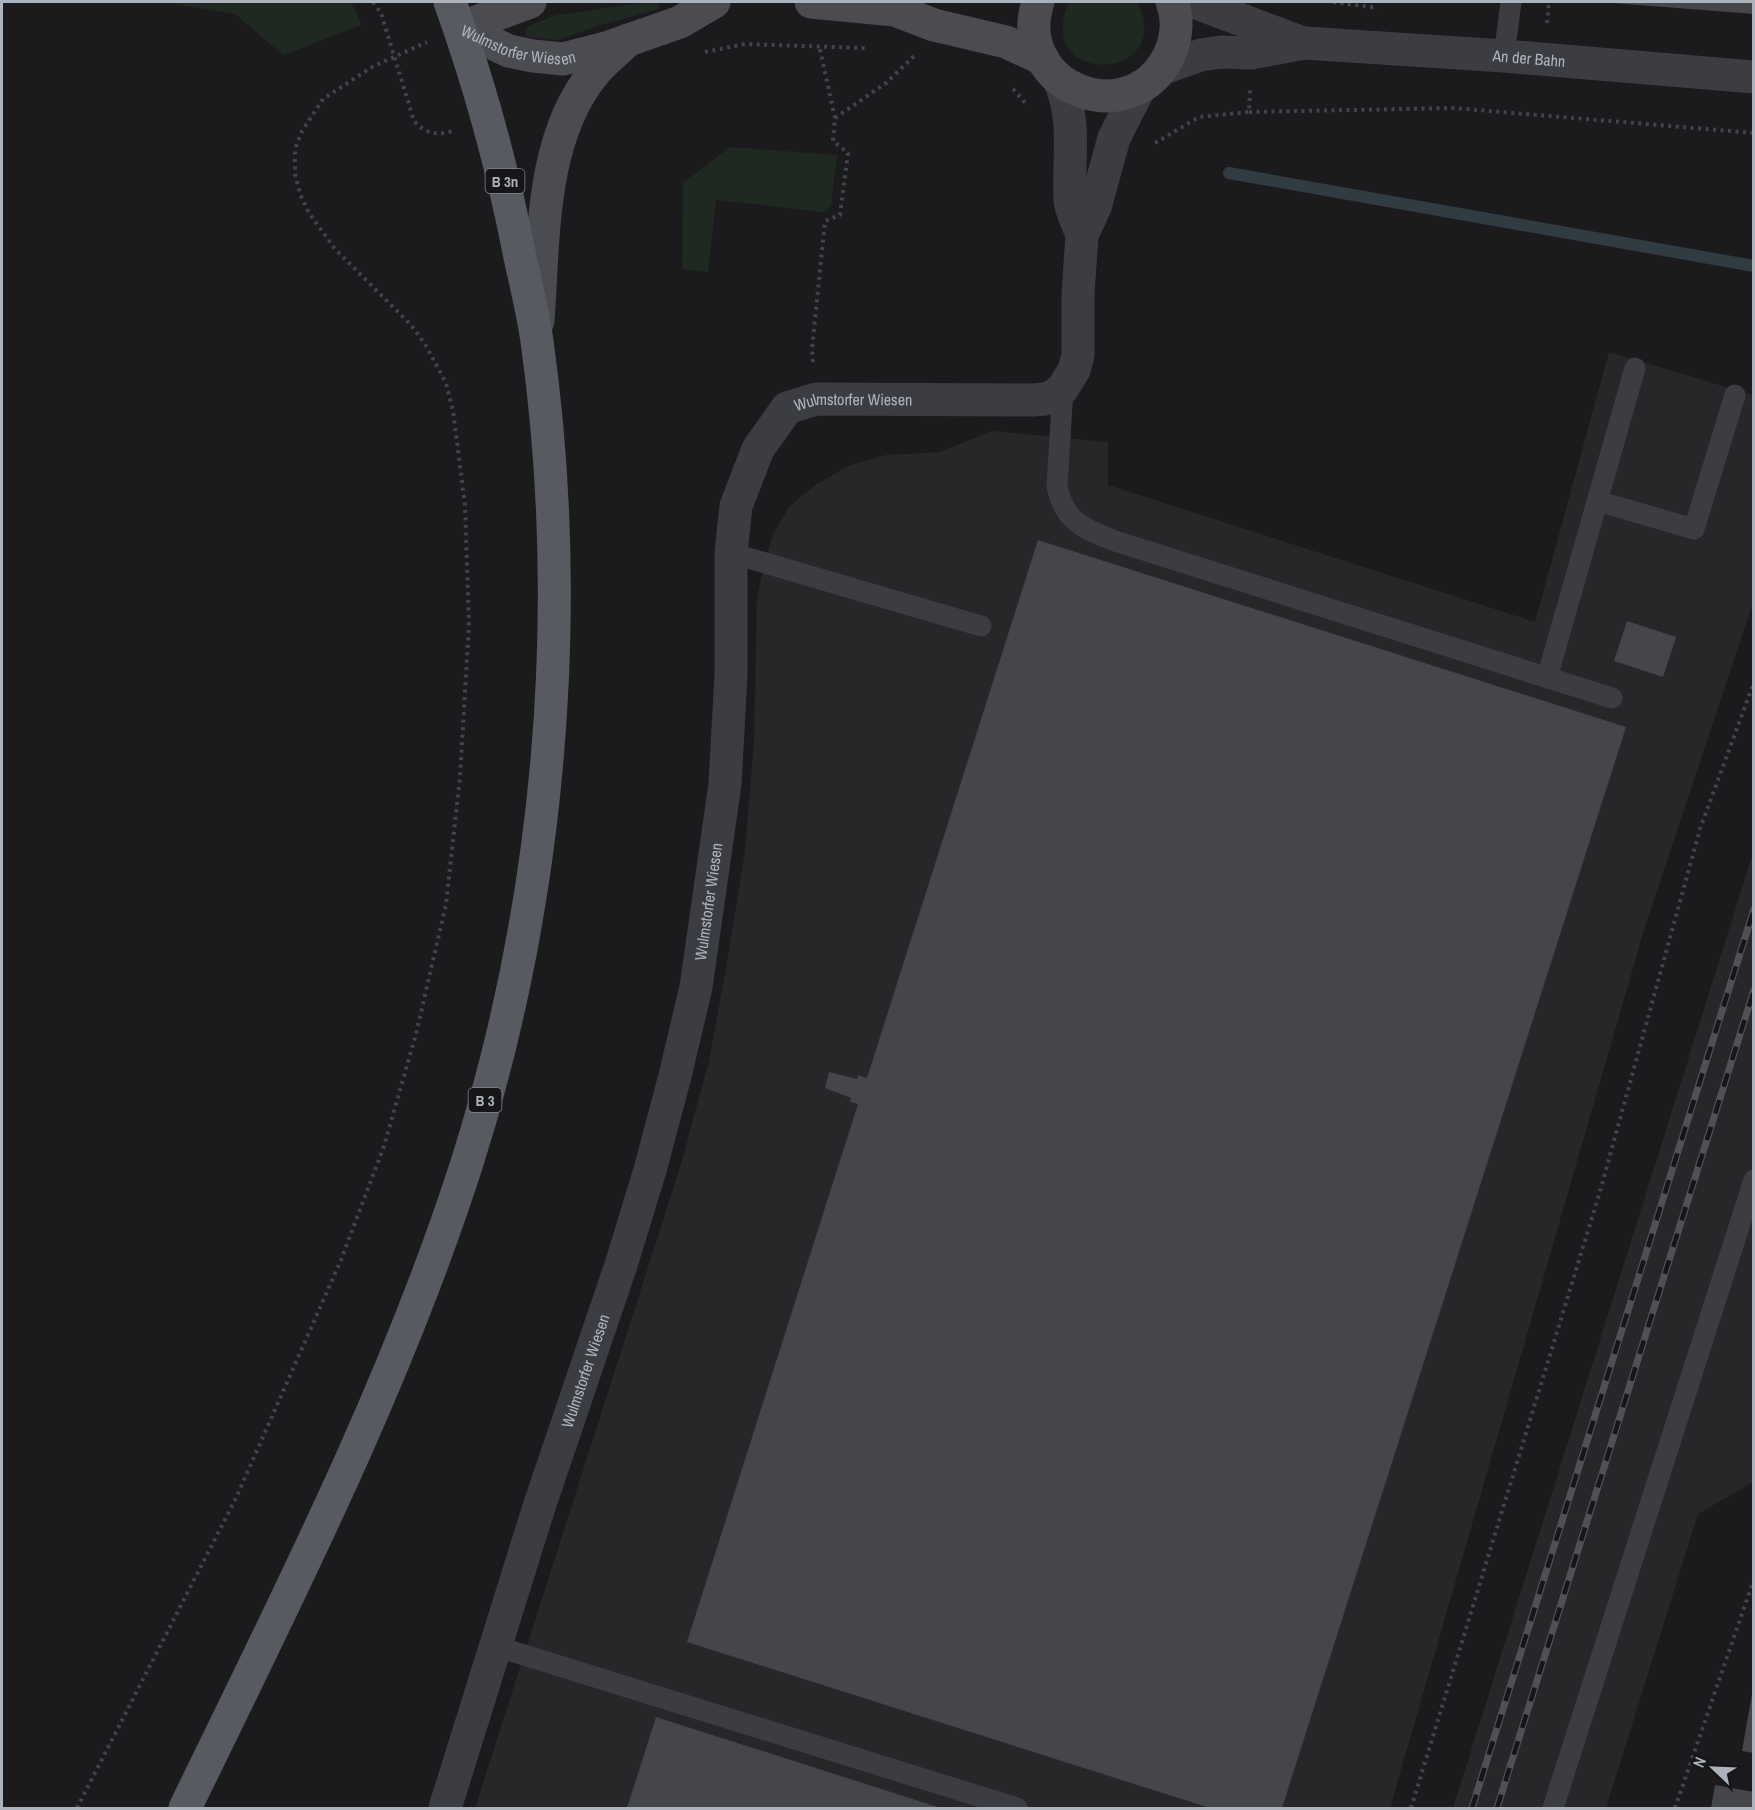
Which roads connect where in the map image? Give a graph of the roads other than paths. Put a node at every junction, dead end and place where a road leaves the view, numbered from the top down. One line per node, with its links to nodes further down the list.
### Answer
1 (530, 2): 10 (street, Wulmstorfer Wiesen)
2 (714, 2): 11 (street, Wulmstorfer Wiesen)
3 (811, 2): 9 (street)
4 (930, 2): 9 (street)
5 (1038, 2): 14 (street)
6 (1172, 2): 16 (street)
7 (1194, 2): 12 (street, An der Bahn)
8 (1511, 2): 13 (lane)
9 (895, 10): 14 (street)
10 (455, 15): 11 (street, Wulmstorfer Wiesen); 18 (main road, B 3n)
11 (628, 40): 18 (street)
12 (1305, 43): 13 (street, An der Bahn); 16 (street, An der Bahn)
13 (1504, 56): 15 (street, An der Bahn)
14 (1051, 69): 16 (street); 17 (street)
15 (1754, 77)
16 (1151, 78): 17 (street)
17 (1082, 235): 20 (street)
18 (536, 338): 29 (main road, B 3)
19 (1635, 368): 22 (lane)
20 (1063, 388): 23 (street, Wulmstorfer Wiesen); 25 (lane)
21 (1735, 395): 22 (lane)
22 (1597, 501): 25 (lane)
23 (732, 553): 24 (lane); 28 (street, Wulmstorfer Wiesen)
24 (981, 626)
25 (1547, 678): 26 (lane)
26 (1612, 698)
27 (1754, 1180): 32 (lane)
28 (495, 1646): 30 (street, Wulmstorfer Wiesen); 31 (lane)
29 (185, 1809)
30 (445, 1809)
31 (1017, 1809)
32 (1553, 1809)

